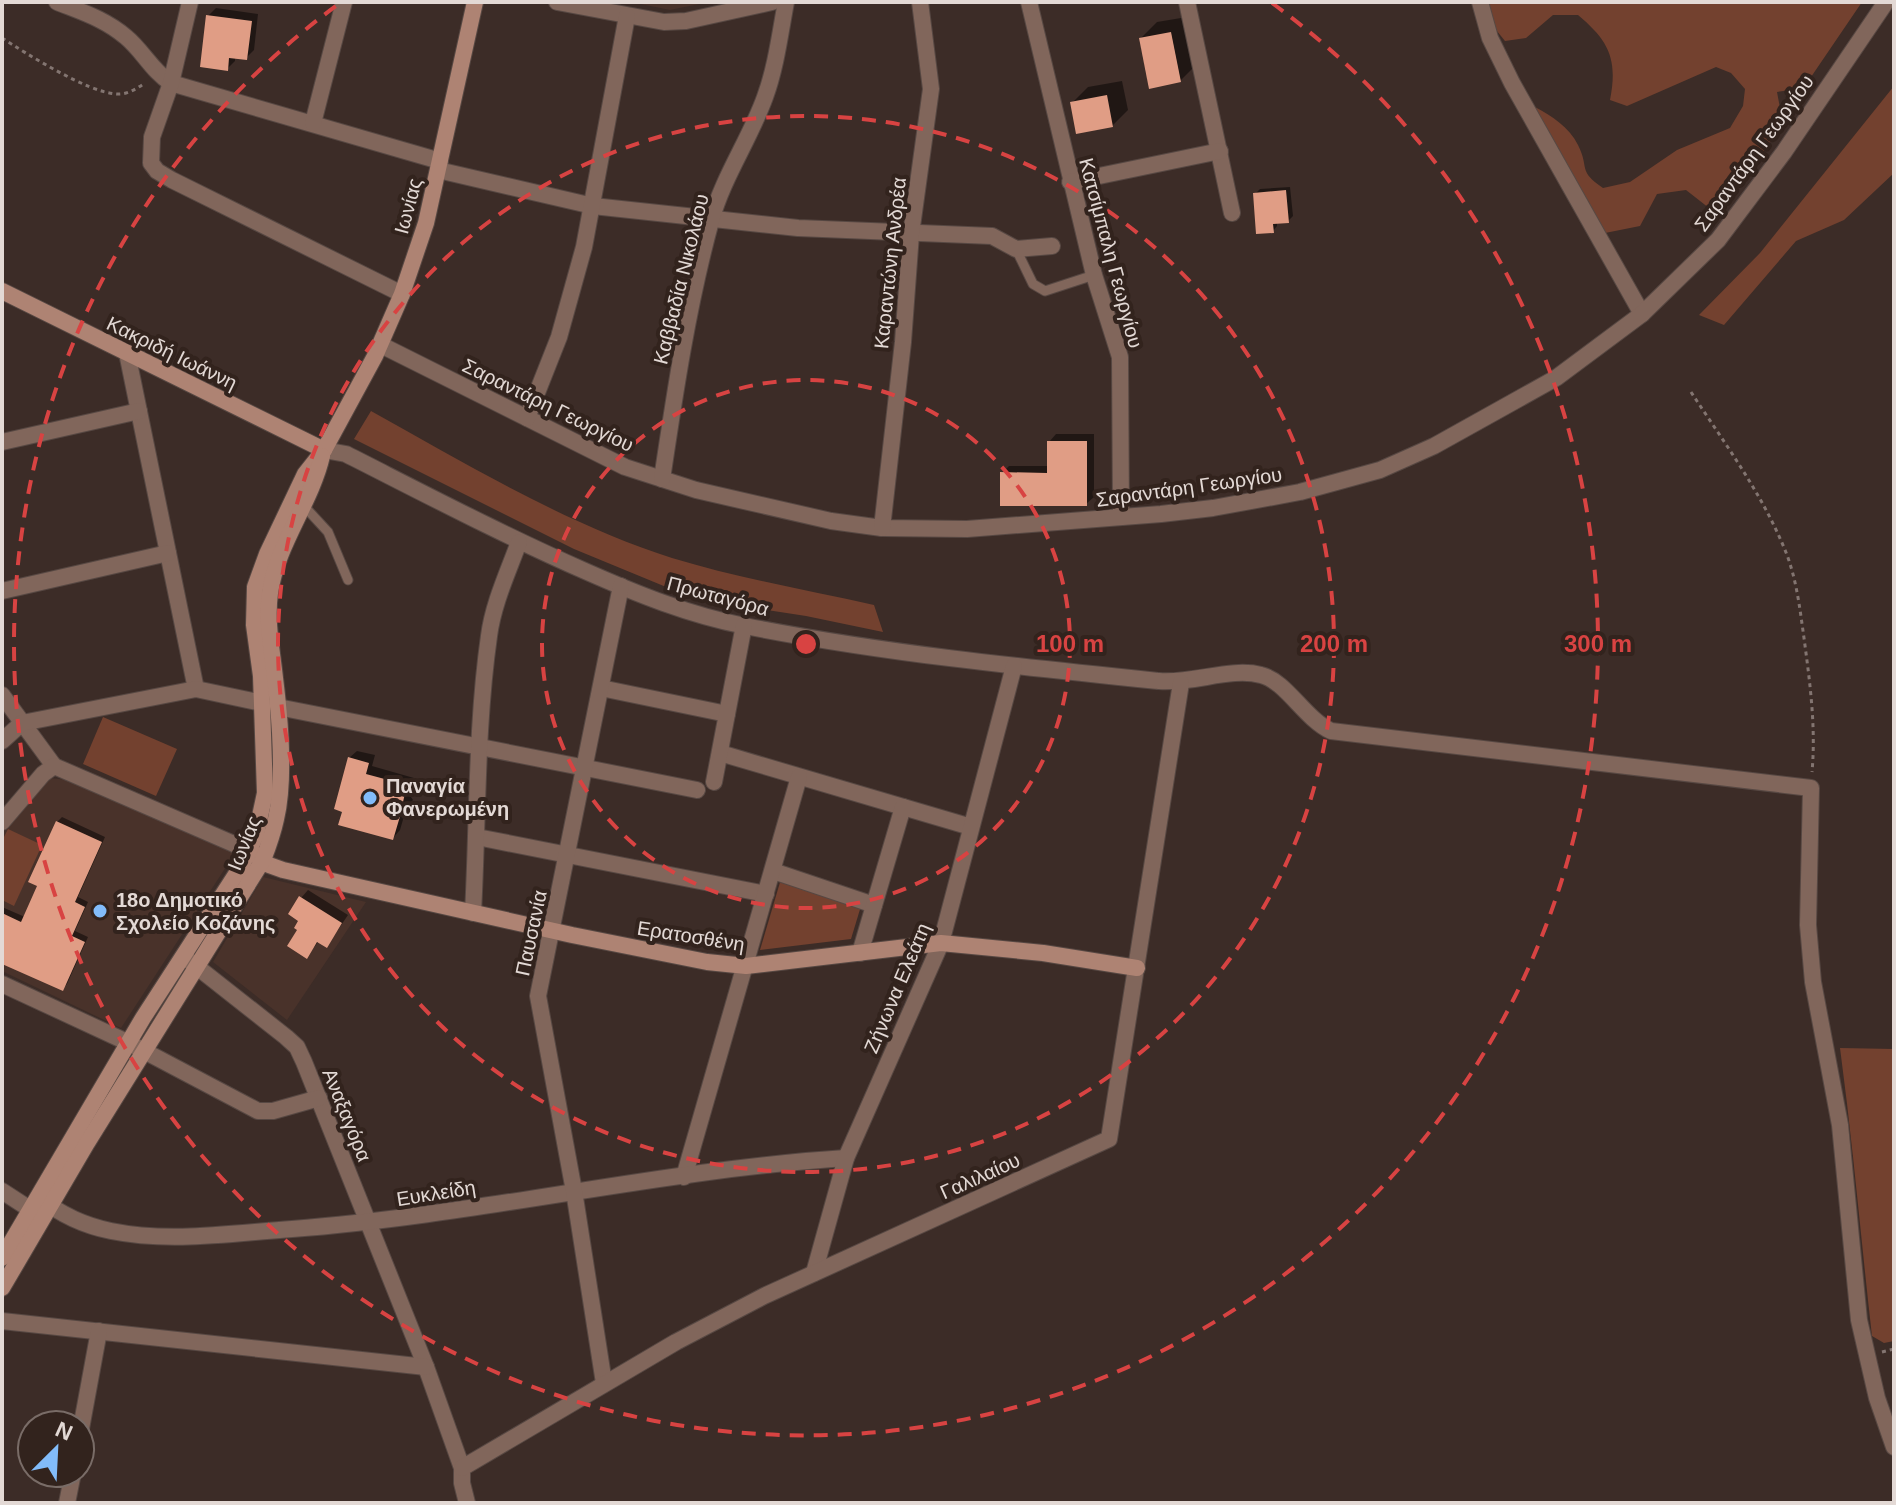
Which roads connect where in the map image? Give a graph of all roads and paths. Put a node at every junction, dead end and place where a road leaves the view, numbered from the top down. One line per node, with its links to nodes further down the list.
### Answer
1 (57, 2): 15 (street)
2 (190, 2): 15 (street)
3 (344, 2): 16 (street)
4 (475, 2): 18 (main road, Ιωνίας)
5 (557, 2): 13 (street)
6 (772, 2): 13 (street)
7 (786, 2): 22 (street, Καββαδία Νικολάου)
8 (920, 2): 23 (street, Καραντώνη Ανδρέα)
9 (1029, 2): 19 (street, Κατσίμπαλη Γεωργίου)
10 (1187, 2): 17 (street)
11 (1480, 2): 29 (street)
12 (1886, 2): 29 (street, Σαραντάρη Γεωργίου)
13 (627, 16): 20 (street)
14 (2, 38): 15 (path)
15 (164, 79): 16 (street); 28 (street)
16 (313, 123): 18 (street)
17 (1220, 151): 19 (street); 21 (street)
18 (439, 165): 20 (street); 28 (main road, Ιωνίας)
19 (1070, 182): 26 (street, Κατσίμπαλη Γεωργίου)
20 (593, 206): 22 (street); 34 (street)
21 (1232, 213)
22 (712, 219): 23 (street); 37 (street, Καββαδία Νικολάου)
23 (911, 234): 25 (street); 40 (street, Καραντώνη Ανδρέα)
24 (1052, 246): 25 (street)
25 (1016, 249): 26 (lane)
26 (1094, 275): 39 (street, Κατσίμπαλη Γεωργίου)
27 (2, 291): 31 (main road, Κακριδή Ιωάννη)
28 (402, 294): 30 (main road, Ιωνίας)
29 (1642, 314): 39 (street, Σαραντάρη Γεωργίου)
30 (378, 351): 34 (street, Σαραντάρη Γεωργίου); 36 (main road, Ιωνίας)
31 (127, 353): 33 (street); 36 (main road, Κακριδή Ιωάννη)
32 (1691, 392): 62 (path)
33 (139, 411): 35 (street); 42 (street)
34 (527, 418): 37 (street, Σαραντάρη Γεωργίου)
35 (2, 442)
36 (324, 450): 38 (main road, Ιωνίας); 41 (street, Πρωταγόρα); 52 (main road, Ιωνίας)
37 (662, 479): 40 (street, Σαραντάρη Γεωργίου)
38 (304, 506): 43 (lane); 52 (main road, Ιωνίας)
39 (1121, 517): 40 (street, Σαραντάρη Γεωργίου)
40 (882, 528)
41 (519, 542): 44 (street, Πρωταγόρα); 56 (street)
42 (168, 553): 45 (street); 50 (street)
43 (348, 580)
44 (621, 586): 46 (street, Πρωταγόρα); 49 (street, Παυσανία)
45 (2, 591)
46 (744, 625): 47 (street, Πρωταγόρα); 53 (street)
47 (1014, 666): 48 (street, Πρωταγόρα); 66 (street, Ζήνωνα Ελεάτη)
48 (1181, 683): 62 (street, Πρωταγόρα); 79 (street, Γαλιλαίου)
49 (601, 688): 53 (street); 59 (street, Παυσανία)
50 (196, 689): 52 (street); 54 (street)
51 (2, 695): 54 (street)
52 (270, 705): 56 (street); 68 (main road, Ιωνίας)
53 (727, 714): 57 (street)
54 (22, 723): 55 (street); 58 (street)
55 (2, 741)
56 (480, 748): 59 (street); 67 (street)
57 (720, 753): 60 (street); 61 (street)
58 (54, 766): 65 (street); 68 (street)
59 (585, 769): 63 (street); 69 (street, Παυσανία)
60 (799, 777): 64 (street); 70 (street)
61 (714, 782)
62 (1811, 788): 97 (street)
63 (697, 790)
64 (903, 807): 66 (street); 72 (street)
65 (2, 822)
66 (971, 827): 75 (street, Ζήνωνα Ελεάτη)
67 (477, 837): 69 (street); 73 (street)
68 (256, 855): 73 (main road, Ερατοσθένη); 77 (main road, Ιωνίας)
69 (568, 855): 71 (street); 74 (street, Παυσανία)
70 (773, 871): 71 (street); 72 (street)
71 (766, 894): 78 (street)
72 (874, 905): 76 (street)
73 (473, 913): 74 (main road, Ερατοσθένη)
74 (553, 931): 78 (main road, Ερατοσθένη); 86 (street, Παυσανία)
75 (941, 943): 76 (main road, Ερατοσθένη); 79 (main road, Ερατοσθένη); 83 (street, Ζήνωνα Ελεάτη)
76 (860, 953): 78 (main road, Ερατοσθένη)
77 (190, 960): 81 (main road, Ιωνίας); 82 (street, Αναξαγόρα)
78 (746, 966): 84 (street)
79 (1137, 968): 90 (street, Γαλιλαίου)
80 (2, 984): 81 (street)
81 (136, 1047): 82 (street); 87 (main road, Ιωνίας)
82 (319, 1098): 88 (street, Αναξαγόρα)
83 (846, 1158): 84 (street, Ευκλείδη); 90 (street, Ζήνωνα Ελεάτη)
84 (684, 1177): 86 (street, Ευκλείδη)
85 (2, 1191): 87 (street, Ευκλείδη)
86 (574, 1191): 88 (street, Ευκλείδη); 95 (street, Παυσανία)
87 (41, 1207): 88 (street, Ευκλείδη); 89 (main road, Ιωνίας); 91 (main road, Ιωνίας)
88 (368, 1223): 94 (street, Αναξαγόρα)
89 (2, 1258)
90 (814, 1273): 95 (street, Γαλιλαίου)
91 (2, 1288)
92 (2, 1321): 93 (street)
93 (99, 1331): 94 (street); 96 (street)
94 (426, 1367): 98 (street, Αναξαγόρα)
95 (604, 1383): 98 (street, Γαλιλαίου)
96 (85, 1409)
97 (1894, 1447)
98 (462, 1468): 99 (street, Αναξαγόρα)
99 (467, 1503)

